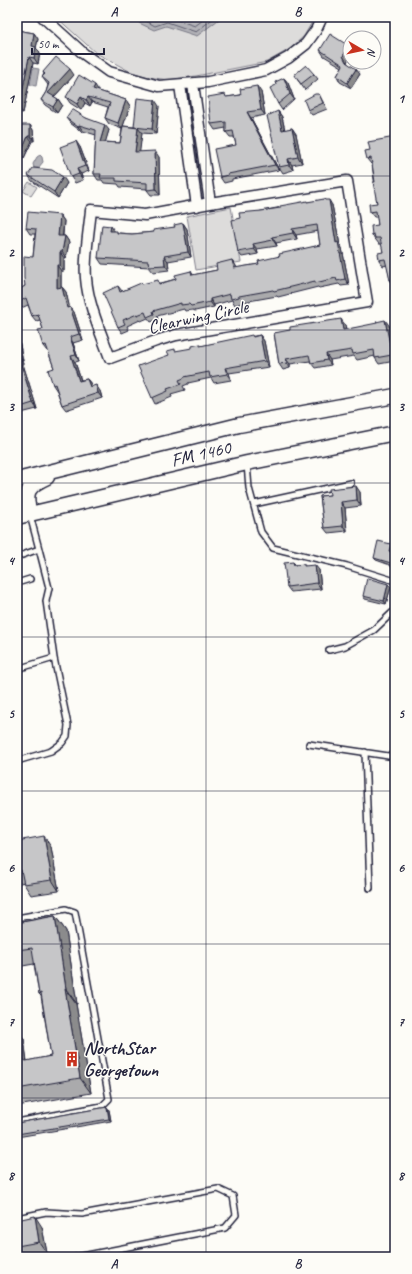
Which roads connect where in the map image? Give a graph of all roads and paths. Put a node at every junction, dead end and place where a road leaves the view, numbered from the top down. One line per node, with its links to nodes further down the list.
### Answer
1 (43, 17): 4 (street)
2 (322, 17): 3 (street)
3 (193, 84): 4 (street); 5 (street)
4 (180, 85): 6 (street)
5 (210, 203): 6 (street, Clearwing Circle); 6 (street, Clearwing Circle)
6 (197, 206)
7 (395, 396): 10 (main road, FM 1460 / FM 1460)
8 (395, 433): 9 (main road, FM 1460 / FM 1460)
9 (247, 463): 13 (lane); 14 (main road, FM 1460 / FM 1460)
10 (79, 464): 11 (main road, FM 1460 / FM 1460); 14 (main road)
11 (17, 480)
12 (351, 483): 13 (lane)
13 (254, 504): 18 (lane)
14 (23, 516): 15 (lane)
15 (40, 549): 16 (lane); 22 (lane)
16 (17, 557)
17 (30, 579): 19 (lane)
18 (395, 581)
19 (17, 583)
20 (395, 610): 21 (lane)
21 (329, 650)
22 (54, 658): 23 (lane); 27 (lane)
23 (17, 669)
24 (309, 744): 25 (lane)
25 (365, 752): 26 (lane); 28 (lane)
26 (395, 757)
27 (17, 761)
28 (370, 888)
29 (17, 918): 30 (lane)
30 (17, 1122)
31 (17, 1218): 32 (lane)
32 (77, 1257)

